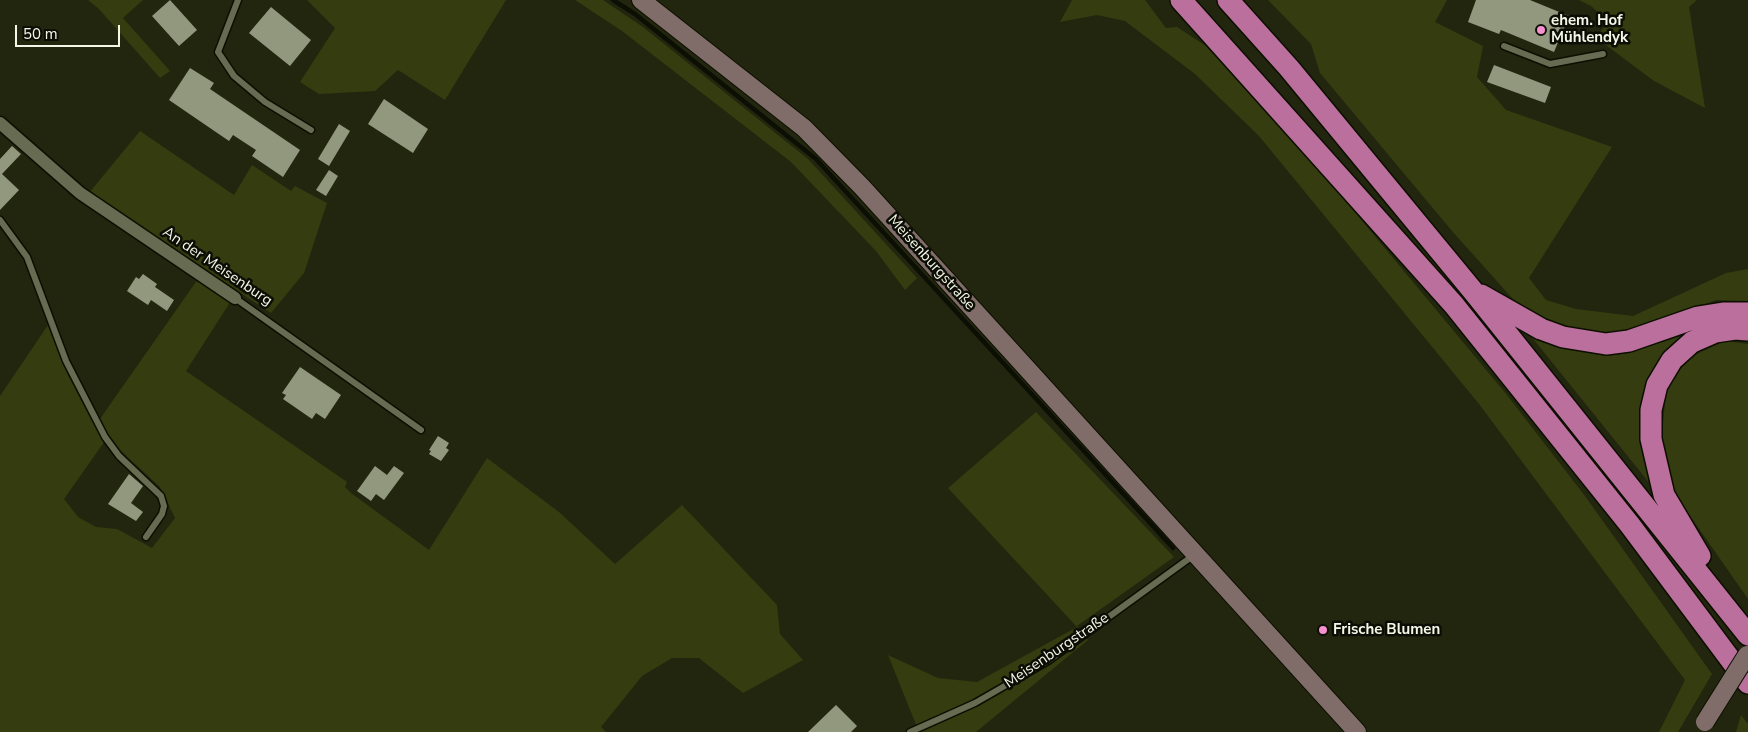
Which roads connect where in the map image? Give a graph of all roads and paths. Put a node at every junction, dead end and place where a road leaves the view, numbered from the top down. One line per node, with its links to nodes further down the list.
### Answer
1 (238, 0): 8 (lane)
2 (641, 0): 16 (main road, Meisenburgstraße)
3 (1181, 0): 19 (highway)
4 (1228, 0): 10 (highway)
5 (1504, 46): 6 (lane)
6 (1603, 54)
7 (0, 123): 11 (street, An der Meisenburg)
8 (311, 130)
9 (0, 220): 15 (lane)
10 (1473, 291): 12 (highway); 17 (highway)
11 (235, 298): 14 (lane, An der Meisenburg)
12 (1748, 313)
13 (1748, 330): 17 (highway)
14 (421, 430)
15 (146, 537)
16 (1195, 554): 21 (lane, Meisenburgstraße); 22 (main road, Meisenburgstraße)
17 (1742, 627)
18 (1748, 654): 20 (main road, bridge)
19 (1748, 683)
20 (1701, 727)
21 (910, 732)
22 (1357, 732)

